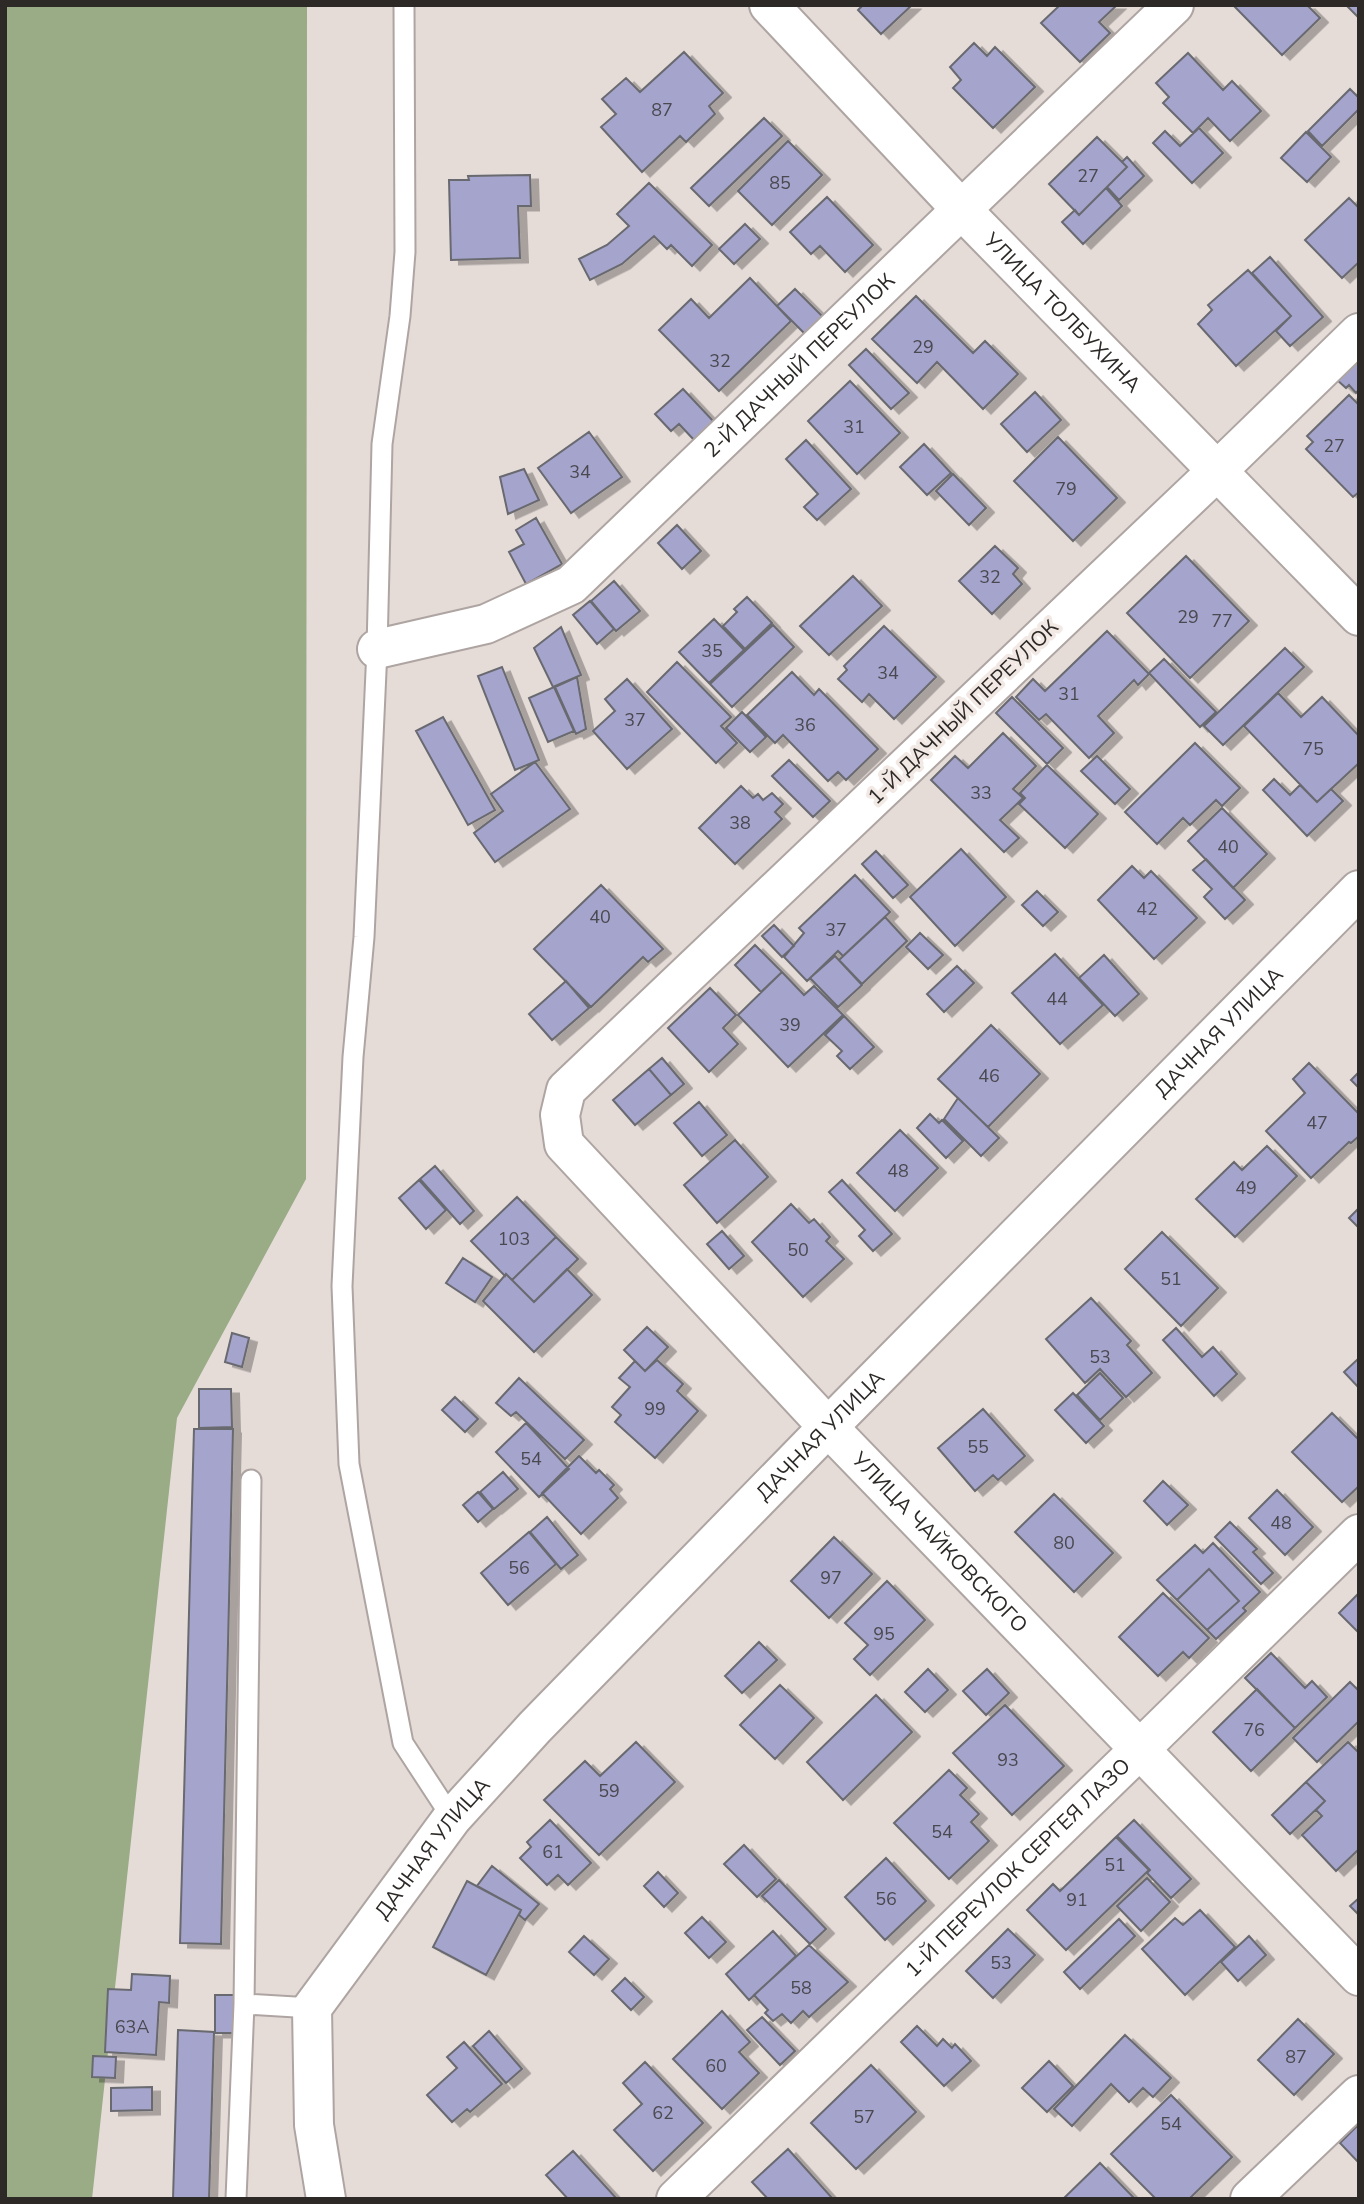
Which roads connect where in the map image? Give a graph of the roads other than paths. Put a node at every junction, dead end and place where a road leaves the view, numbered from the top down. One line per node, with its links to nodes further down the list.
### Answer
1 (404, 5): 8 (lane)
2 (769, 5): 4 (street, УЛИЦА ТОЛБУХИНА)
3 (1174, 5): 4 (street, 2-Й ДАЧНЫЙ ПЕРЕУЛОК)
4 (961, 209): 6 (street, УЛИЦА ТОЛБУХИНА); 8 (street, 2-Й ДАЧНЫЙ ПЕРЕУЛОК)
5 (1359, 333): 6 (street, 1-Й ДАЧНЫЙ ПЕРЕУЛОК)
6 (1218, 470): 7 (street, УЛИЦА ТОЛБУХИНА); 10 (street, 1-Й ДАЧНЫЙ ПЕРЕУЛОК)
7 (1359, 616)
8 (377, 649): 15 (lane)
9 (1359, 890): 11 (street, ДАЧНАЯ УЛИЦА)
10 (566, 1090): 11 (street, УЛИЦА ЧАЙКОВСКОГО)
11 (828, 1427): 14 (street, УЛИЦА ЧАЙКОВСКОГО); 15 (street, ДАЧНАЯ УЛИЦА)
12 (251, 1480): 17 (lane)
13 (1359, 1534): 14 (street, 1-Й ПЕРЕУЛОК СЕРГЕЯ ЛАЗО)
14 (1139, 1750): 16 (street, УЛИЦА ЧАЙКОВСКОГО); 22 (street, 1-Й ПЕРЕУЛОК СЕРГЕЯ ЛАЗО)
15 (452, 1818): 18 (street, ДАЧНАЯ УЛИЦА)
16 (1359, 1976)
17 (244, 2004): 18 (lane); 20 (lane)
18 (312, 2008): 21 (street)
19 (1359, 2095): 23 (street)
20 (236, 2199)
21 (326, 2199)
22 (676, 2199)
23 (1250, 2199)

